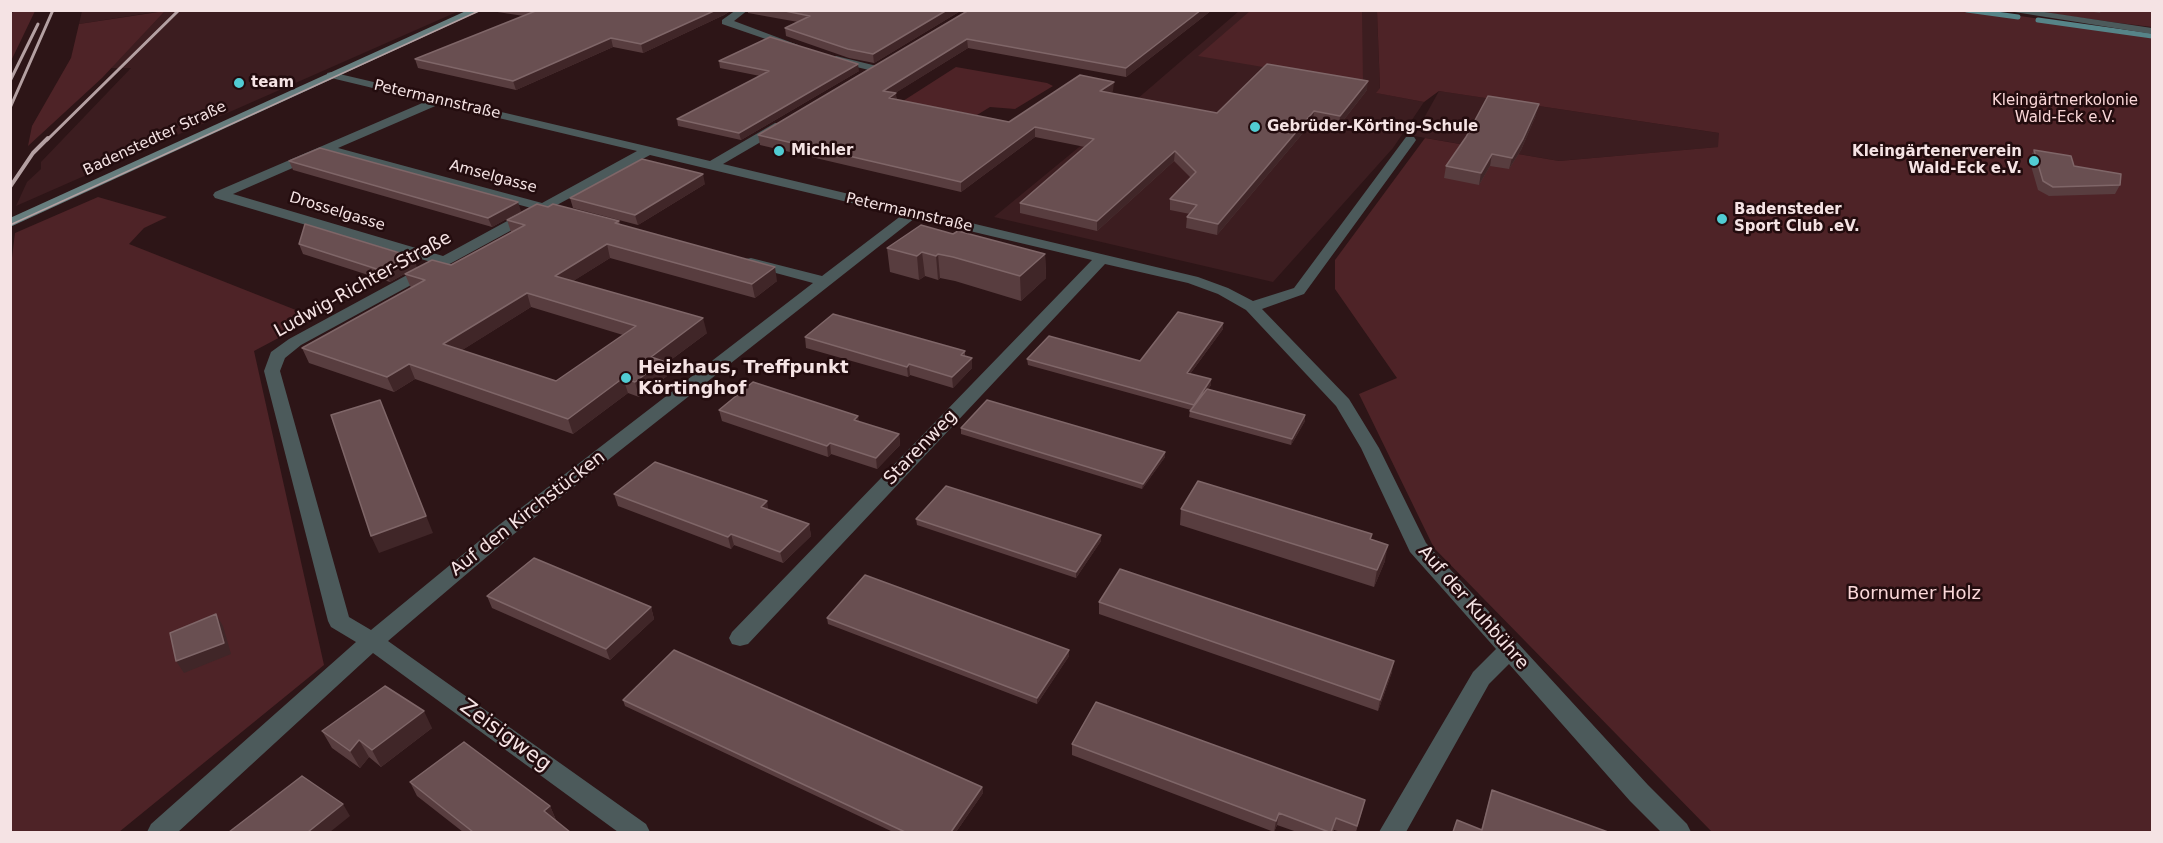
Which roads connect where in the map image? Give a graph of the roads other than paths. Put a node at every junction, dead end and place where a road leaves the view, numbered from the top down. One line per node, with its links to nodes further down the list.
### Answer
1 (477, 10): 7 (street, Badenstedter Straße)
2 (743, 10): 5 (street)
3 (2007, 10): 4 (street)
4 (2152, 31)
5 (804, 49)
6 (825, 56): 8 (street)
7 (331, 75): 9 (street, Petermannstraße); 18 (street, Badenstedter Straße)
8 (865, 76)
9 (440, 100): 12 (street); 13 (street, Petermannstraße)
10 (786, 122): 14 (street)
11 (1410, 140): 23 (street)
12 (326, 149): 15 (street, Amselgasse); 21 (street, Drosselgasse)
13 (647, 151): 14 (street, Petermannstraße); 15 (street, Ludwig-Richter-Straße)
14 (711, 166): 17 (street, Petermannstraße)
15 (544, 208): 16 (street, Amselgasse); 21 (street, Ludwig-Richter-Straße)
16 (566, 214)
17 (912, 214): 20 (street, Petermannstraße); 22 (street, Auf den Kirchstücken)
18 (10, 223)
19 (736, 258): 22 (street)
20 (1102, 258): 23 (street, Petermannstraße); 24 (street, Starenweg)
21 (444, 261): 25 (street, Ludwig-Richter-Straße)
22 (827, 282): 25 (street, Auf den Kirchstücken)
23 (1252, 308): 26 (street, Auf der Kuhbühre)
24 (740, 638)
25 (371, 642): 27 (street, Auf den Kirchstücken); 28 (street, Zeisigweg)
26 (1509, 650): 29 (street); 30 (street, Auf der Kuhbühre)
27 (160, 832)
28 (637, 832)
29 (1392, 832)
30 (1678, 832)

